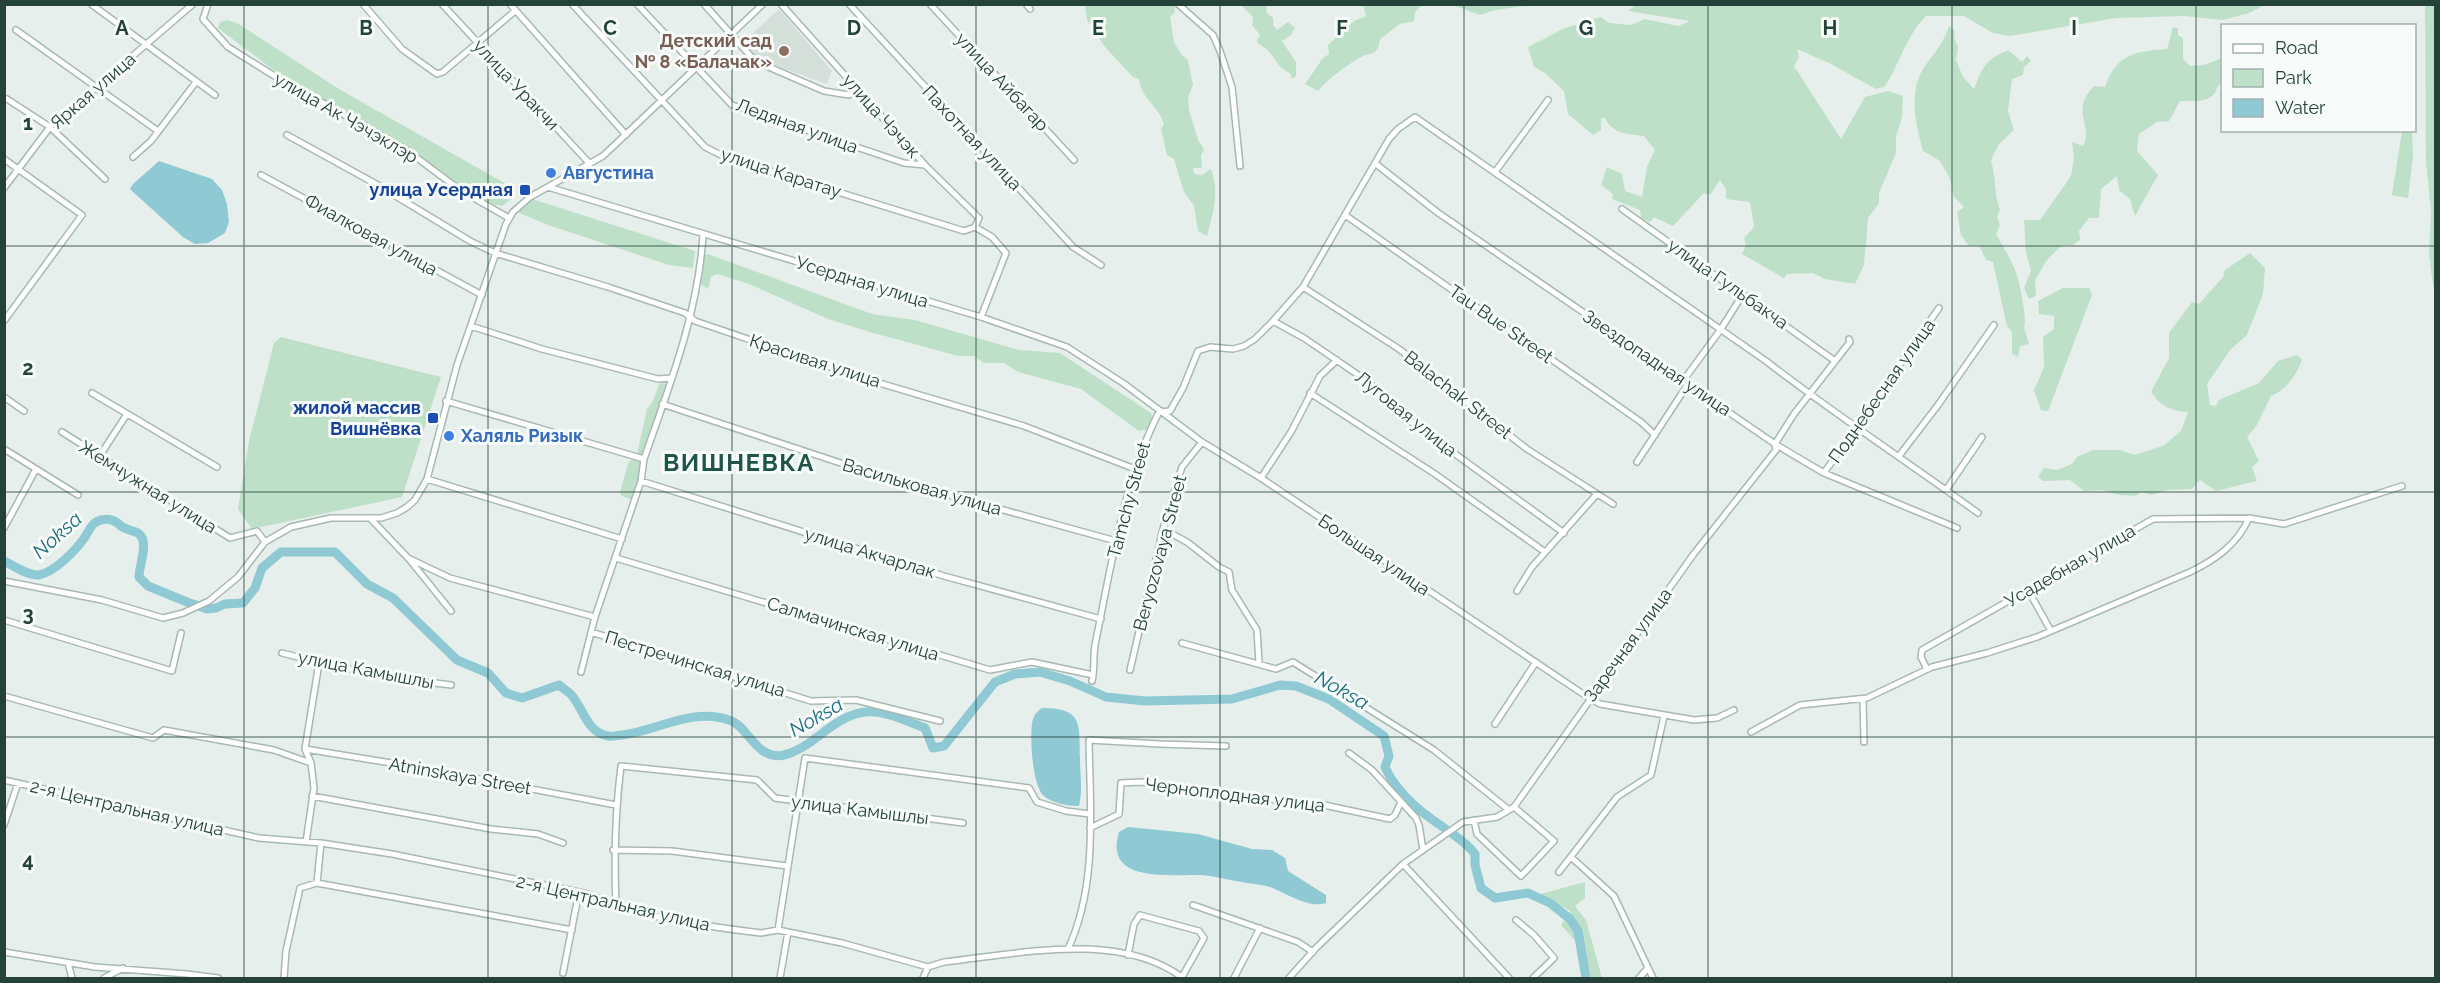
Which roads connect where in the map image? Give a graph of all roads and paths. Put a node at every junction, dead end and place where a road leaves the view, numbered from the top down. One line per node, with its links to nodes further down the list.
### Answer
1 (91, 4): 19 (street)
2 (193, 4): 19 (street, Яркая улица)
3 (208, 4): 47 (street, улица Ак Чэчэклэр)
4 (363, 4): 18 (street)
5 (442, 4): 18 (street, улица Уракчи)
6 (510, 4): 15 (street)
7 (572, 4): 27 (street, улица Каратау)
8 (637, 4): 20 (street, Ледяная улица)
9 (704, 4): 17 (street)
10 (763, 4): 17 (street)
11 (781, 4): 37 (street, улица Чэчэк)
12 (849, 4): 51 (street, Пахотная улица)
13 (930, 4): 34 (street, улица Айбагар)
14 (1178, 6): 38 (street)
15 (515, 10): 18 (street); 31 (street)
16 (16, 30): 22 (street)
17 (732, 33): 20 (street); 23 (street)
18 (477, 44): 35 (street, улица Уракчи)
19 (146, 45): 21 (street); 22 (street, Яркая улица)
20 (695, 67): 27 (street); 37 (street, Ледяная улица)
21 (196, 82): 24 (street); 29 (street)
22 (96, 87): 28 (street, Яркая улица); 29 (street)
23 (849, 95)
24 (214, 96)
25 (7, 99): 28 (street)
26 (1548, 100): 40 (street)
27 (660, 101): 31 (street); 48 (street, улица Каратау)
28 (50, 127): 39 (street, Яркая улица); 42 (street)
29 (158, 131): 32 (street)
30 (288, 135): 50 (street)
31 (626, 135): 35 (street)
32 (133, 157)
33 (4, 159): 39 (street)
34 (1074, 160)
35 (590, 164): 43 (street)
36 (1376, 164): 40 (street, Tamchy Street); 46 (street, Tamchy Street); 67 (street, Звездопадная улица)
37 (925, 165): 48 (street, улица Чэчэк)
38 (1240, 166)
39 (18, 169): 44 (street, Яркая улица); 58 (street)
40 (1495, 172): 62 (street)
41 (261, 175): 53 (street, Фиалковая улица)
42 (105, 179)
43 (548, 187): 47 (street); 49 (street, Усердная улица)
44 (4, 188)
45 (1622, 209): 54 (street, улица Гульбакча)
46 (1345, 215): 52 (street, Tamchy Street); 79 (street, Tau Bue Street)
47 (509, 218): 50 (street)
48 (975, 227): 57 (street)
49 (703, 234): 56 (street); 57 (street, Усердная улица)
50 (495, 253): 53 (street); 56 (street, Красивая улица)
51 (1101, 265)
52 (1303, 287): 59 (street, Tamchy Street); 97 (street, Balachak Street)
53 (482, 294): 61 (street)
54 (1743, 294): 62 (street); 65 (street, улица Гульбакча)
55 (1939, 308): 77 (street, Поднебесная улица)
56 (690, 317): 66 (street); 90 (street, Красивая улица)
57 (981, 317): 75 (street, Усердная улица)
58 (4, 321)
59 (1273, 321): 64 (street, Луговая улица); 75 (street, Tamchy Street)
60 (1994, 325): 84 (street)
61 (471, 326): 66 (street); 72 (street)
62 (1721, 329): 67 (street); 70 (street)
63 (1849, 339): 65 (street)
64 (1337, 360): 69 (street); 106 (street, Луговая улица)
65 (1834, 361): 70 (street)
66 (671, 378): 73 (street)
67 (1686, 382): 79 (street); 82 (street, Звездопадная улица)
68 (92, 393): 76 (street)
69 (1310, 393): 92 (street); 110 (street, Луговая улица)
70 (1810, 395): 77 (street); 82 (street)
71 (4, 397): 74 (street)
72 (446, 401): 86 (street); 93 (street)
73 (662, 404): 86 (street); 108 (street, Васильковая улица)
74 (24, 411)
75 (1159, 412): 81 (street, Большая улица); 90 (street, Tamchy Street)
76 (127, 414): 85 (street); 88 (street)
77 (1857, 426): 84 (street); 91 (street, Поднебесная улица)
78 (62, 432): 85 (street, Жемчужная улица)
79 (1655, 435): 87 (street)
80 (1982, 437): 96 (street)
81 (1202, 442): 92 (street, Большая улица); 105 (street, Beryozovaya Street)
82 (1774, 444): 91 (street, Звездопадная улица); 134 (street, Заречная улица)
83 (4, 449): 89 (street)
84 (1899, 456): 96 (street)
85 (99, 457): 109 (street, Жемчужная улица)
86 (644, 459): 94 (street)
87 (1637, 462)
88 (217, 467)
89 (36, 469): 98 (street); 103 (street)
90 (1135, 470): 108 (street, Tamchy Street)
91 (1824, 473): 104 (street, Звездопадная улица)
92 (1261, 478): 125 (street, Большая улица)
93 (427, 479): 101 (street); 107 (street)
94 (641, 481): 107 (street); 118 (street, улица Акчарлак)
95 (2402, 486): 102 (street, Усадебная улица)
96 (1946, 490): 100 (street)
97 (1596, 494): 99 (street, Balachak Street); 106 (street)
98 (78, 495)
99 (1612, 504)
100 (1978, 513)
101 (370, 518): 109 (street); 111 (street, Пестречинская улица)
102 (2249, 518): 114 (street, Усадебная улица); 120 (street)
103 (4, 528)
104 (1957, 528)
105 (1163, 529): 127 (street); 129 (street, Beryozovaya Street)
106 (1564, 533): 110 (street)
107 (622, 539): 112 (street)
108 (1116, 541): 118 (street, Tamchy Street)
109 (265, 542): 113 (street)
110 (1545, 552): 115 (street)
111 (408, 558): 116 (street); 117 (street, Пестречинская улица)
112 (616, 558): 117 (street); 131 (street, Салмачинская улица)
113 (4, 581)
114 (2028, 590): 120 (street); 128 (street, Усадебная улица)
115 (1517, 591)
116 (451, 611)
117 (595, 617): 121 (street)
118 (1101, 619): 131 (street, Tamchy Street)
119 (4, 620): 122 (street)
120 (2051, 631): 128 (street)
121 (591, 632): 130 (street); 138 (street, Пестречинская улица)
122 (181, 633)
123 (1182, 643): 127 (street)
124 (282, 653): 126 (street, улица Камышлы)
125 (1536, 662): 134 (street, Большая улица); 139 (street)
126 (320, 663): 132 (street, улица Камышлы); 143 (street)
127 (1259, 663): 152 (street)
128 (1927, 669): 135 (street)
129 (1130, 670)
130 (581, 672)
131 (1092, 678)
132 (451, 685)
133 (4, 696): 145 (street)
134 (1589, 698): 137 (street, Большая улица); 152 (street, Заречная улица)
135 (1863, 699): 140 (street); 141 (street)
136 (1734, 710): 137 (street, Большая улица)
137 (1664, 716): 163 (street)
138 (940, 722)
139 (1495, 724)
140 (1751, 732)
141 (1864, 742)
142 (1226, 746): 153 (street)
143 (304, 749): 145 (street); 150 (street, Atninskaya Street)
144 (1349, 753): 151 (street)
145 (311, 763): 148 (street)
146 (4, 780): 147 (street, 2-я Центральная улица)
147 (18, 783): 156 (street); 158 (street, 2-я Центральная улица)
148 (312, 796): 158 (street); 160 (street)
149 (799, 802): 150 (street, улица Камышлы); 153 (street); 155 (street, улица Камышлы); 165 (street)
150 (616, 804): 161 (street)
151 (1400, 804): 157 (street, Черноплодная улица); 162 (street)
152 (1511, 809): 154 (street); 154 (street)
153 (1090, 813): 157 (street)
154 (1474, 820): 162 (street)
155 (963, 823)
156 (4, 825)
157 (1090, 828): 176 (street)
158 (306, 842): 159 (street, 2-я Центральная улица)
159 (321, 843): 167 (street); 168 (street, 2-я Центральная улица)
160 (563, 843)
161 (613, 850): 165 (street); 169 (street)
162 (1423, 850): 164 (street)
163 (1571, 857): 166 (street); 183 (street)
164 (1403, 864): 178 (street); 194 (street)
165 (788, 866): 174 (street)
166 (1559, 872)
167 (317, 883): 173 (street, 2-я Центральная улица); 188 (street)
168 (579, 892): 169 (street, 2-я Центральная улица); 173 (street)
169 (616, 904): 174 (street, 2-я Центральная улица)
170 (1193, 905): 172 (street)
171 (1516, 920): 195 (street)
172 (1260, 928): 178 (street); 192 (street)
173 (572, 930): 184 (street)
174 (778, 930): 175 (street, 2-я Центральная улица)
175 (788, 932): 181 (street, 2-я Центральная улица); 189 (street)
176 (1068, 949): 179 (street, 2-я Центральная улица); 181 (street, 2-я Центральная улица)
177 (4, 952): 180 (street)
178 (1313, 952): 193 (street)
179 (1128, 955): 191 (street, 2-я Центральная улица); 191 (street)
180 (68, 963): 182 (street); 185 (street)
181 (928, 967): 190 (street)
182 (123, 968): 186 (street); 187 (street)
183 (1648, 968): 196 (street); 197 (street)
184 (563, 973)
185 (72, 978)
186 (104, 978)
187 (218, 978)
188 (284, 978)
189 (780, 978)
190 (923, 978)
191 (1183, 978)
192 (1234, 978)
193 (1289, 978)
194 (1509, 978)
195 (1533, 978)
196 (1639, 978)
197 (1653, 978)

